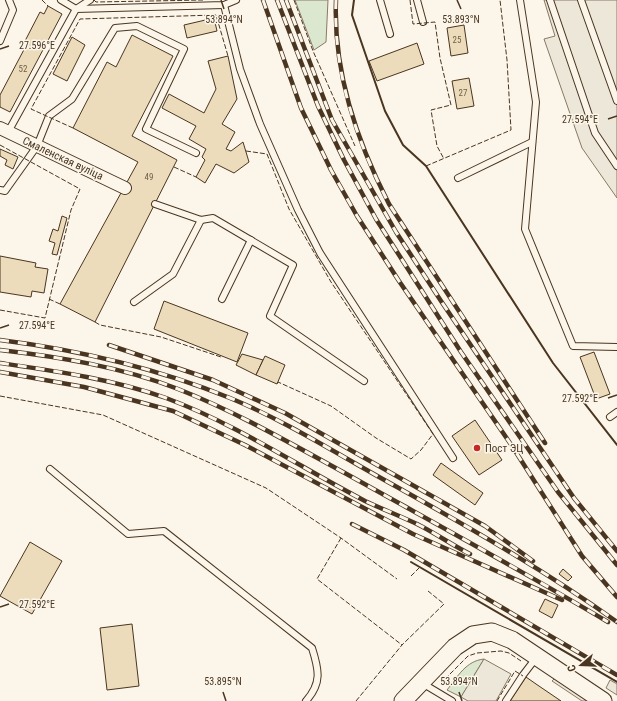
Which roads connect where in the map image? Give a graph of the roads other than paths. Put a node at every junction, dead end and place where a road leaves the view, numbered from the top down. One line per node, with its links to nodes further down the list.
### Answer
1 (9, 0): 14 (lane)
2 (61, 0): 11 (lane)
3 (90, 0): 11 (lane)
4 (236, 0): 10 (lane)
5 (380, 0): 13 (lane)
6 (417, 0): 12 (lane)
7 (520, 0): 17 (lane)
8 (550, 0): 20 (lane)
9 (581, 0): 15 (lane)
10 (224, 5): 11 (lane); 33 (lane)
11 (76, 9): 16 (lane)
12 (423, 22)
13 (390, 34)
14 (0, 41)
15 (617, 101)
16 (4, 130): 18 (street, Смаленская вуліца)
17 (532, 142): 21 (lane); 29 (lane)
18 (37, 146): 19 (lane); 22 (street, Смаленская вуліца); 23 (lane)
19 (196, 153)
20 (617, 166)
21 (458, 178)
22 (125, 188)
23 (0, 190)
24 (155, 204): 25 (lane)
25 (201, 220): 26 (lane); 28 (lane)
26 (251, 240): 27 (lane); 30 (lane)
27 (222, 299)
28 (134, 302)
29 (617, 347)
30 (364, 381)
31 (617, 412): 32 (lane)
32 (610, 417)
33 (453, 458)
34 (50, 469): 37 (lane)
35 (537, 657): 36 (main road); 40 (lane); 41 (main road)
36 (420, 682): 38 (main road); 39 (lane)
37 (306, 701)
38 (403, 701)
39 (452, 701)
40 (506, 701)
41 (603, 701)

